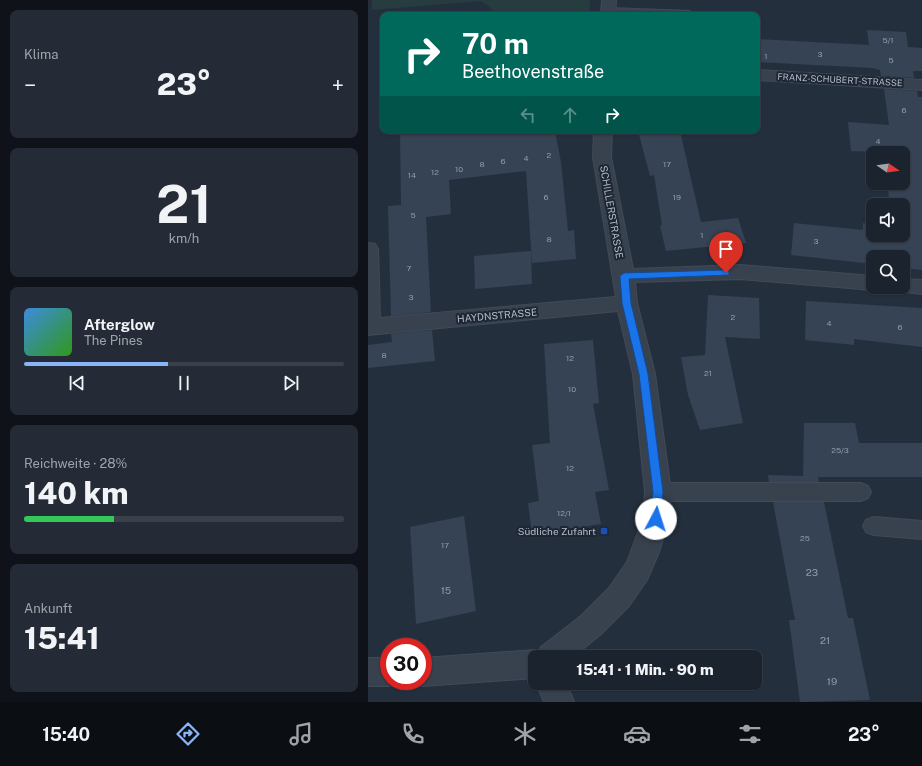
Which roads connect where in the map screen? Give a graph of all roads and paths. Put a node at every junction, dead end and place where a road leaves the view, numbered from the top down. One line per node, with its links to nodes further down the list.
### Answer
1 (609, 9): 2 (lane)
2 (650, 12)
3 (760, 75): 4 (street, FRANZ-SCHUBERT-STRASSE)
4 (922, 85)
5 (603, 134): 7 (street, SCHILLERSTRASSE)
6 (368, 249): 12 (street)
7 (624, 276): 8 (street); 11 (street, SCHILLERSTRASSE)
8 (866, 282)
9 (910, 286): 10 (street)
10 (922, 287)
11 (626, 303): 12 (street, HAYDNSTRASSE); 13 (street, SCHILLERSTRASSE)
12 (369, 327)
13 (658, 492): 14 (lane); 17 (street, SCHILLERSTRASSE)
14 (861, 492)
15 (874, 526): 16 (lane)
16 (922, 530)
17 (560, 650)
18 (528, 664): 19 (street)
19 (432, 671)
20 (368, 672): 21 (street)
21 (380, 672)
22 (554, 690): 23 (street)
23 (559, 702)

